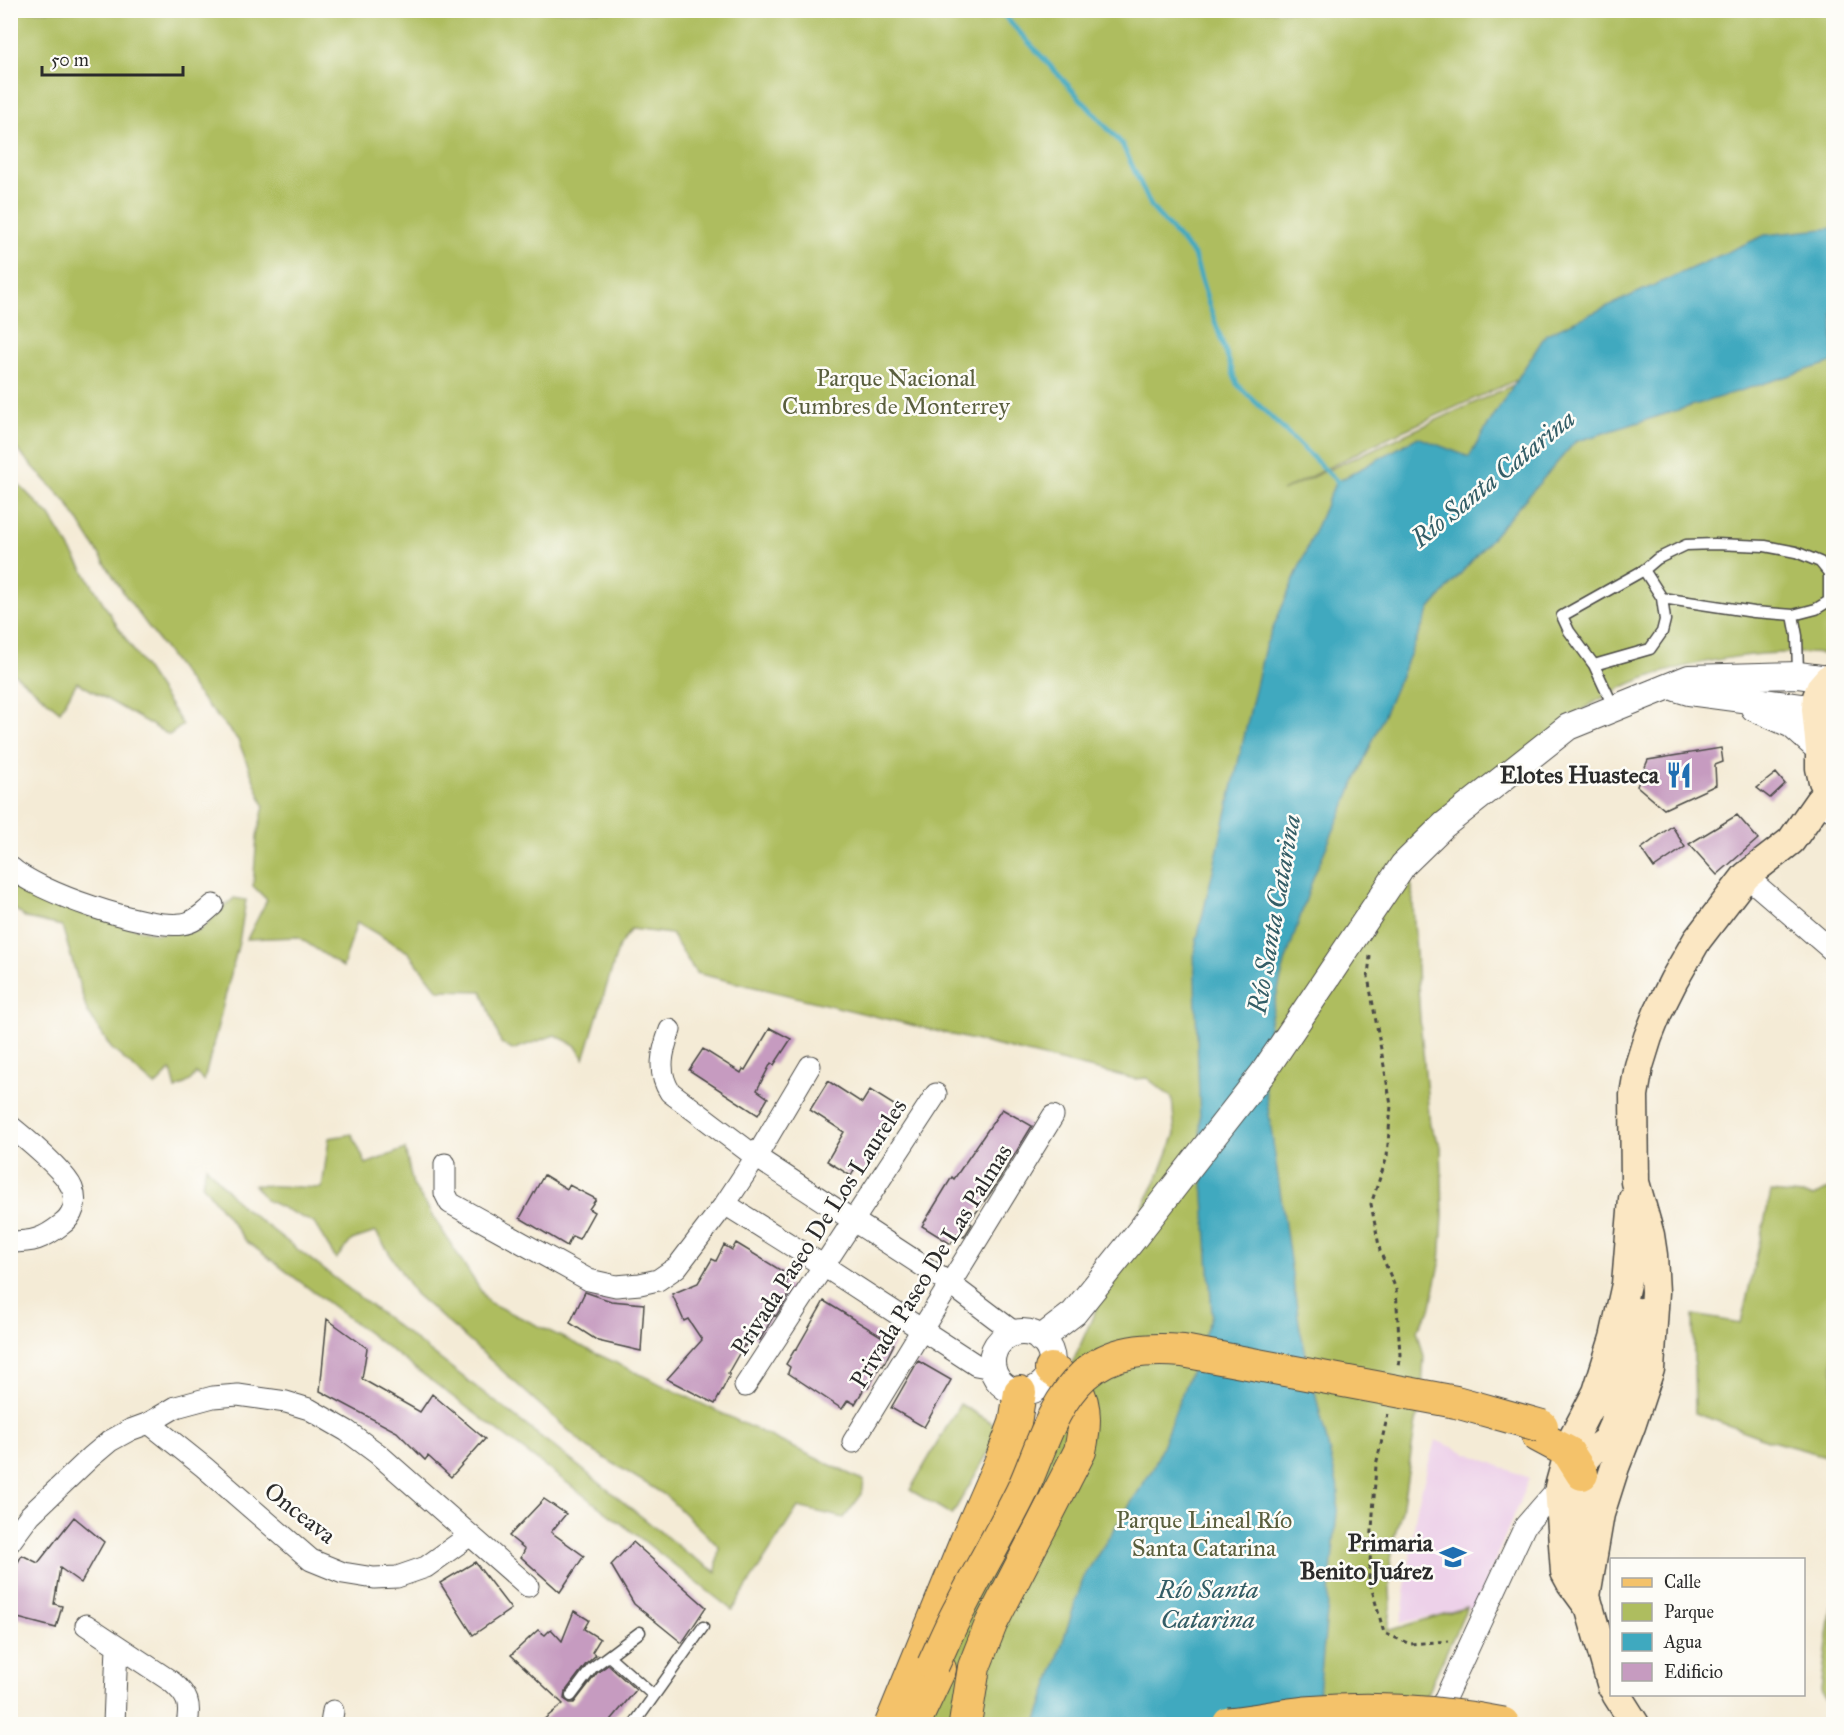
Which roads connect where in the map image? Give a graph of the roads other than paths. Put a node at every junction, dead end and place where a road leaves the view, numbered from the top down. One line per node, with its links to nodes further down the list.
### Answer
1 (1644, 570): 2 (lane); 3 (lane); 4 (lane)
2 (1662, 598): 3 (lane); 4 (lane)
3 (1793, 615): 5 (lane)
4 (1594, 665): 9 (lane)
5 (1798, 675): 6 (street); 7 (street); 10 (street)
6 (1831, 680): 10 (main road)
7 (1670, 686): 8 (street); 9 (street)
8 (1714, 695): 10 (street); 11 (street)
9 (1614, 708): 33 (street)
10 (1813, 709): 11 (main road)
11 (1820, 750): 12 (main road)
12 (1829, 798): 14 (main road)
13 (10, 867): 15 (street)
14 (1746, 876): 16 (street); 24 (main road)
15 (213, 905)
16 (1833, 952)
17 (670, 1030): 22 (street)
18 (810, 1066): 22 (street)
19 (936, 1095): 26 (street, Privada Paseo De Los Laureles)
20 (1053, 1116): 30 (street, Privada Paseo De Las Palmas)
21 (10, 1126): 28 (street)
22 (756, 1157): 25 (street); 26 (street)
23 (445, 1164): 25 (street)
24 (1635, 1182): 27 (main road); 40 (main road)
25 (725, 1204): 29 (street)
26 (854, 1220): 29 (street, Privada Paseo De Los Laureles); 30 (street)
27 (1650, 1235): 40 (main road); 45 (main road)
28 (10, 1242)
29 (824, 1266): 31 (street); 36 (street, Privada Paseo De Los Laureles)
30 (949, 1283): 31 (street, Privada Paseo De Las Palmas); 32 (street)
31 (921, 1329): 34 (street); 39 (street, Privada Paseo De Las Palmas)
32 (1015, 1333): 33 (street); 34 (street)
33 (1040, 1339): 35 (street)
34 (992, 1368): 37 (street)
35 (1051, 1369): 37 (street); 62 (main road)
36 (745, 1386)
37 (1020, 1392): 59 (main road)
38 (149, 1424): 41 (street); 42 (street); 42 (street, Onceava)
39 (852, 1442)
40 (1576, 1466): 45 (main road); 51 (main road, bridge); 64 (street)
41 (20, 1517): 43 (street)
42 (469, 1536): 44 (street)
43 (10, 1542)
44 (528, 1586)
45 (1588, 1603): 52 (main road)
46 (86, 1625): 49 (street)
47 (702, 1627): 54 (lane)
48 (640, 1632): 50 (lane)
49 (117, 1646): 56 (street); 57 (street)
50 (609, 1656): 53 (lane); 54 (lane)
51 (937, 1667): 60 (main road); 61 (main road)
52 (1610, 1683)
53 (572, 1695)
54 (654, 1696): 58 (lane)
55 (1617, 1696): 66 (main road)
56 (114, 1725)
57 (187, 1725)
58 (634, 1725)
59 (891, 1725)
60 (905, 1725)
61 (914, 1725)
62 (965, 1725)
63 (1229, 1725): 65 (highway, bridge)
64 (1433, 1725)
65 (1503, 1725)
66 (1635, 1725)

